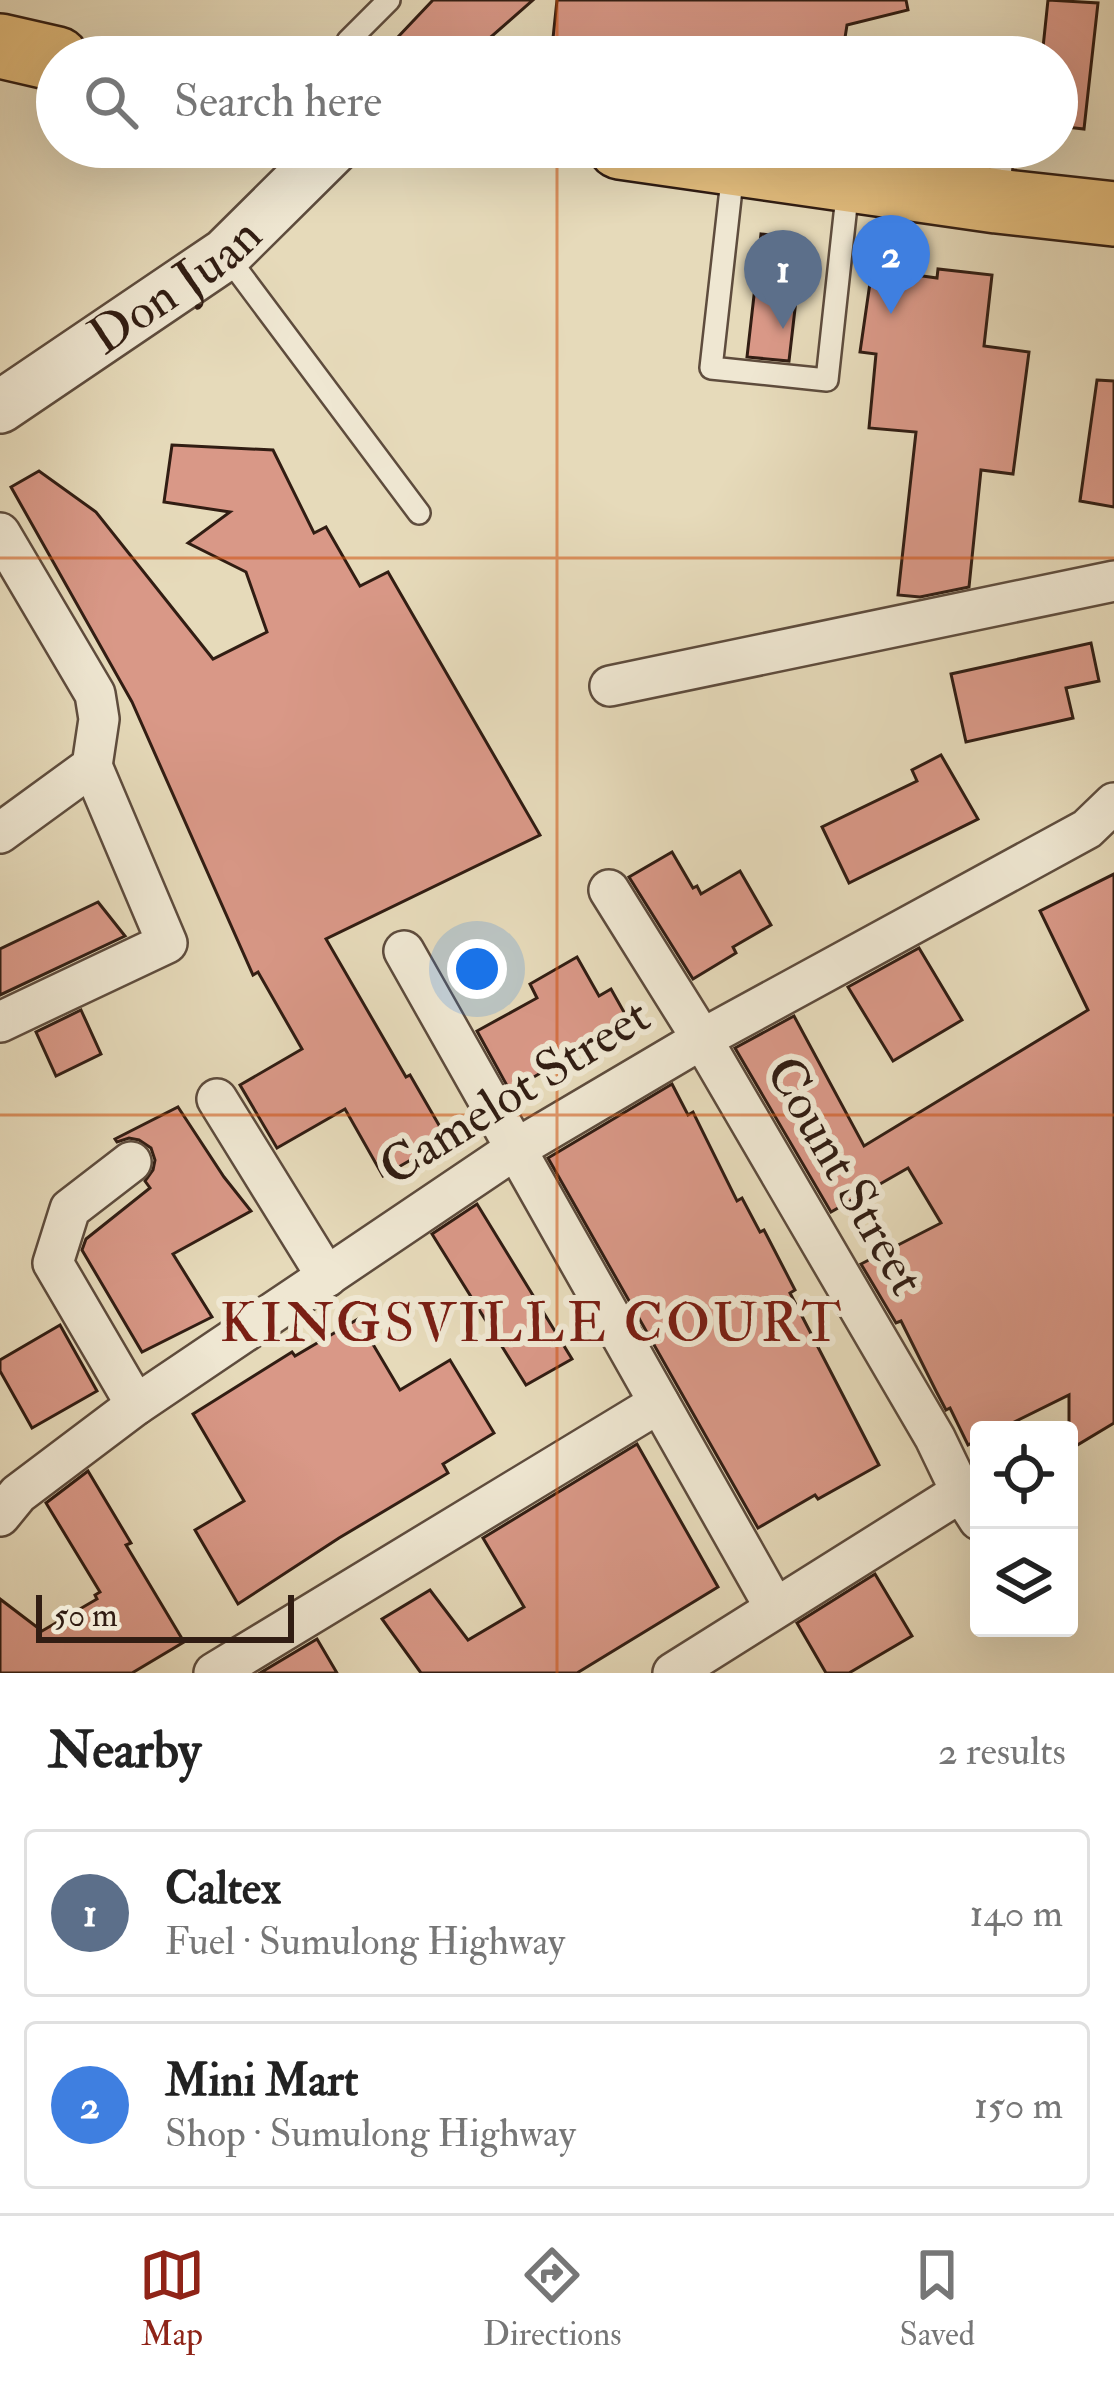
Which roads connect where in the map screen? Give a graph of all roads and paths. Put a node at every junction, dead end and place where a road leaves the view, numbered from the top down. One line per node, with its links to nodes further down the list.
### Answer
1 (389, 0): 2 (lane)
2 (353, 36)
3 (0, 46): 4 (main road)
4 (36, 54)
5 (313, 168): 11 (street, Don Juan)
6 (734, 168): 9 (lane)
7 (762, 168): 9 (main road)
8 (1000, 174): 9 (main road); 10 (main road)
9 (848, 180)
10 (1114, 214)
11 (226, 254): 12 (street, Don Juan); 13 (lane)
12 (0, 407)
13 (419, 513)
14 (0, 532): 17 (street)
15 (1114, 581): 16 (street)
16 (610, 686)
17 (92, 766): 19 (street); 22 (street)
18 (1114, 803): 23 (street, Camelot Street)
19 (0, 833)
20 (609, 890): 23 (street, Count Street)
21 (404, 951): 25 (street)
22 (0, 1022)
23 (702, 1039): 25 (street, Camelot Street); 30 (street, Count Street)
24 (217, 1099): 27 (street)
25 (514, 1150): 27 (street, Camelot Street); 28 (street)
26 (131, 1162): 29 (street)
27 (327, 1277): 29 (street, Camelot Street)
28 (659, 1403): 32 (street); 33 (street)
29 (136, 1405): 31 (street, Camelot Street)
30 (970, 1506): 32 (street)
31 (0, 1516)
32 (775, 1608): 34 (street)
33 (214, 1673)
34 (673, 1673)

